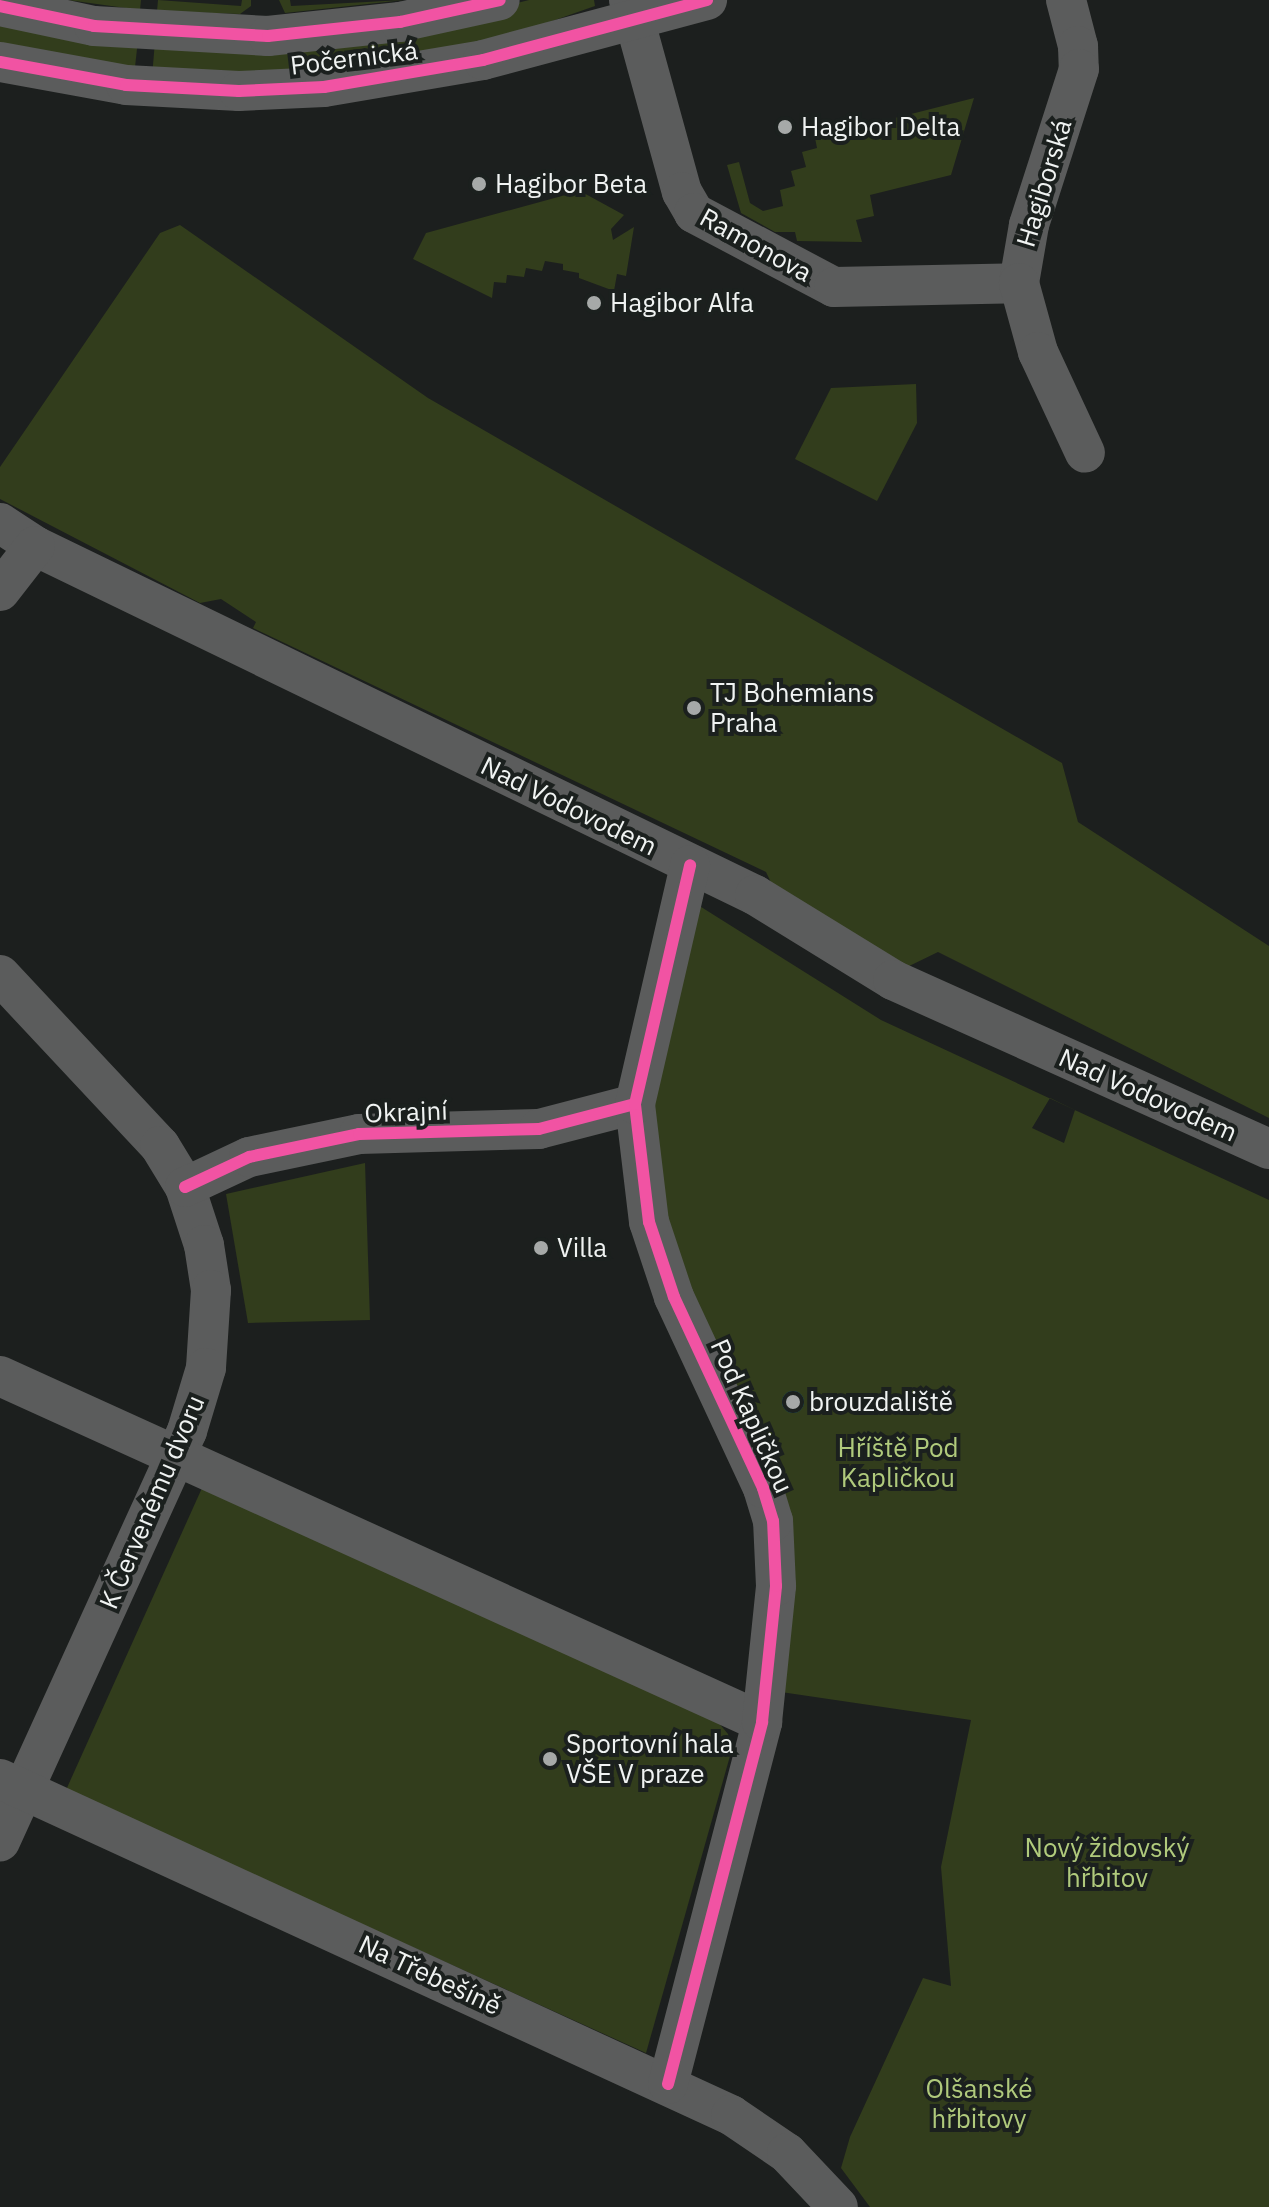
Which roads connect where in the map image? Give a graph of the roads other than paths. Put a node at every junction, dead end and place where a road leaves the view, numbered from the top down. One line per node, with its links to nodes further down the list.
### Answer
1 (500, 0): 4 (street, Počernická)
2 (707, 0): 5 (street, Počernická)
3 (1066, 0): 7 (street, Hagiborská)
4 (0, 6)
5 (632, 10): 6 (street, Počernická); 7 (street, Ramonova)
6 (0, 62)
7 (1019, 283): 8 (street, Hagiborská)
8 (1085, 453)
9 (0, 523): 10 (street, Nad Vodovodem)
10 (35, 546): 11 (street); 12 (street, Nad Vodovodem)
11 (0, 591)
12 (690, 865): 14 (street, Pod Kapličkou); 15 (street, Nad Vodovodem)
13 (0, 975): 16 (street, K Červenému dvoru)
14 (635, 1104): 16 (street, Okrajní); 19 (street, Pod Kapličkou)
15 (1269, 1149)
16 (185, 1187): 18 (street, K Červenému dvoru)
17 (0, 1376): 18 (street)
18 (177, 1456): 19 (street); 20 (street, K Červenému dvoru)
19 (762, 1722): 22 (street, Pod Kapličkou)
20 (12, 1784): 21 (street, K Červenému dvoru); 22 (street, Na Třebešíně)
21 (0, 1841)
22 (668, 2084): 23 (street, Na Třebešíně)
23 (838, 2207)

